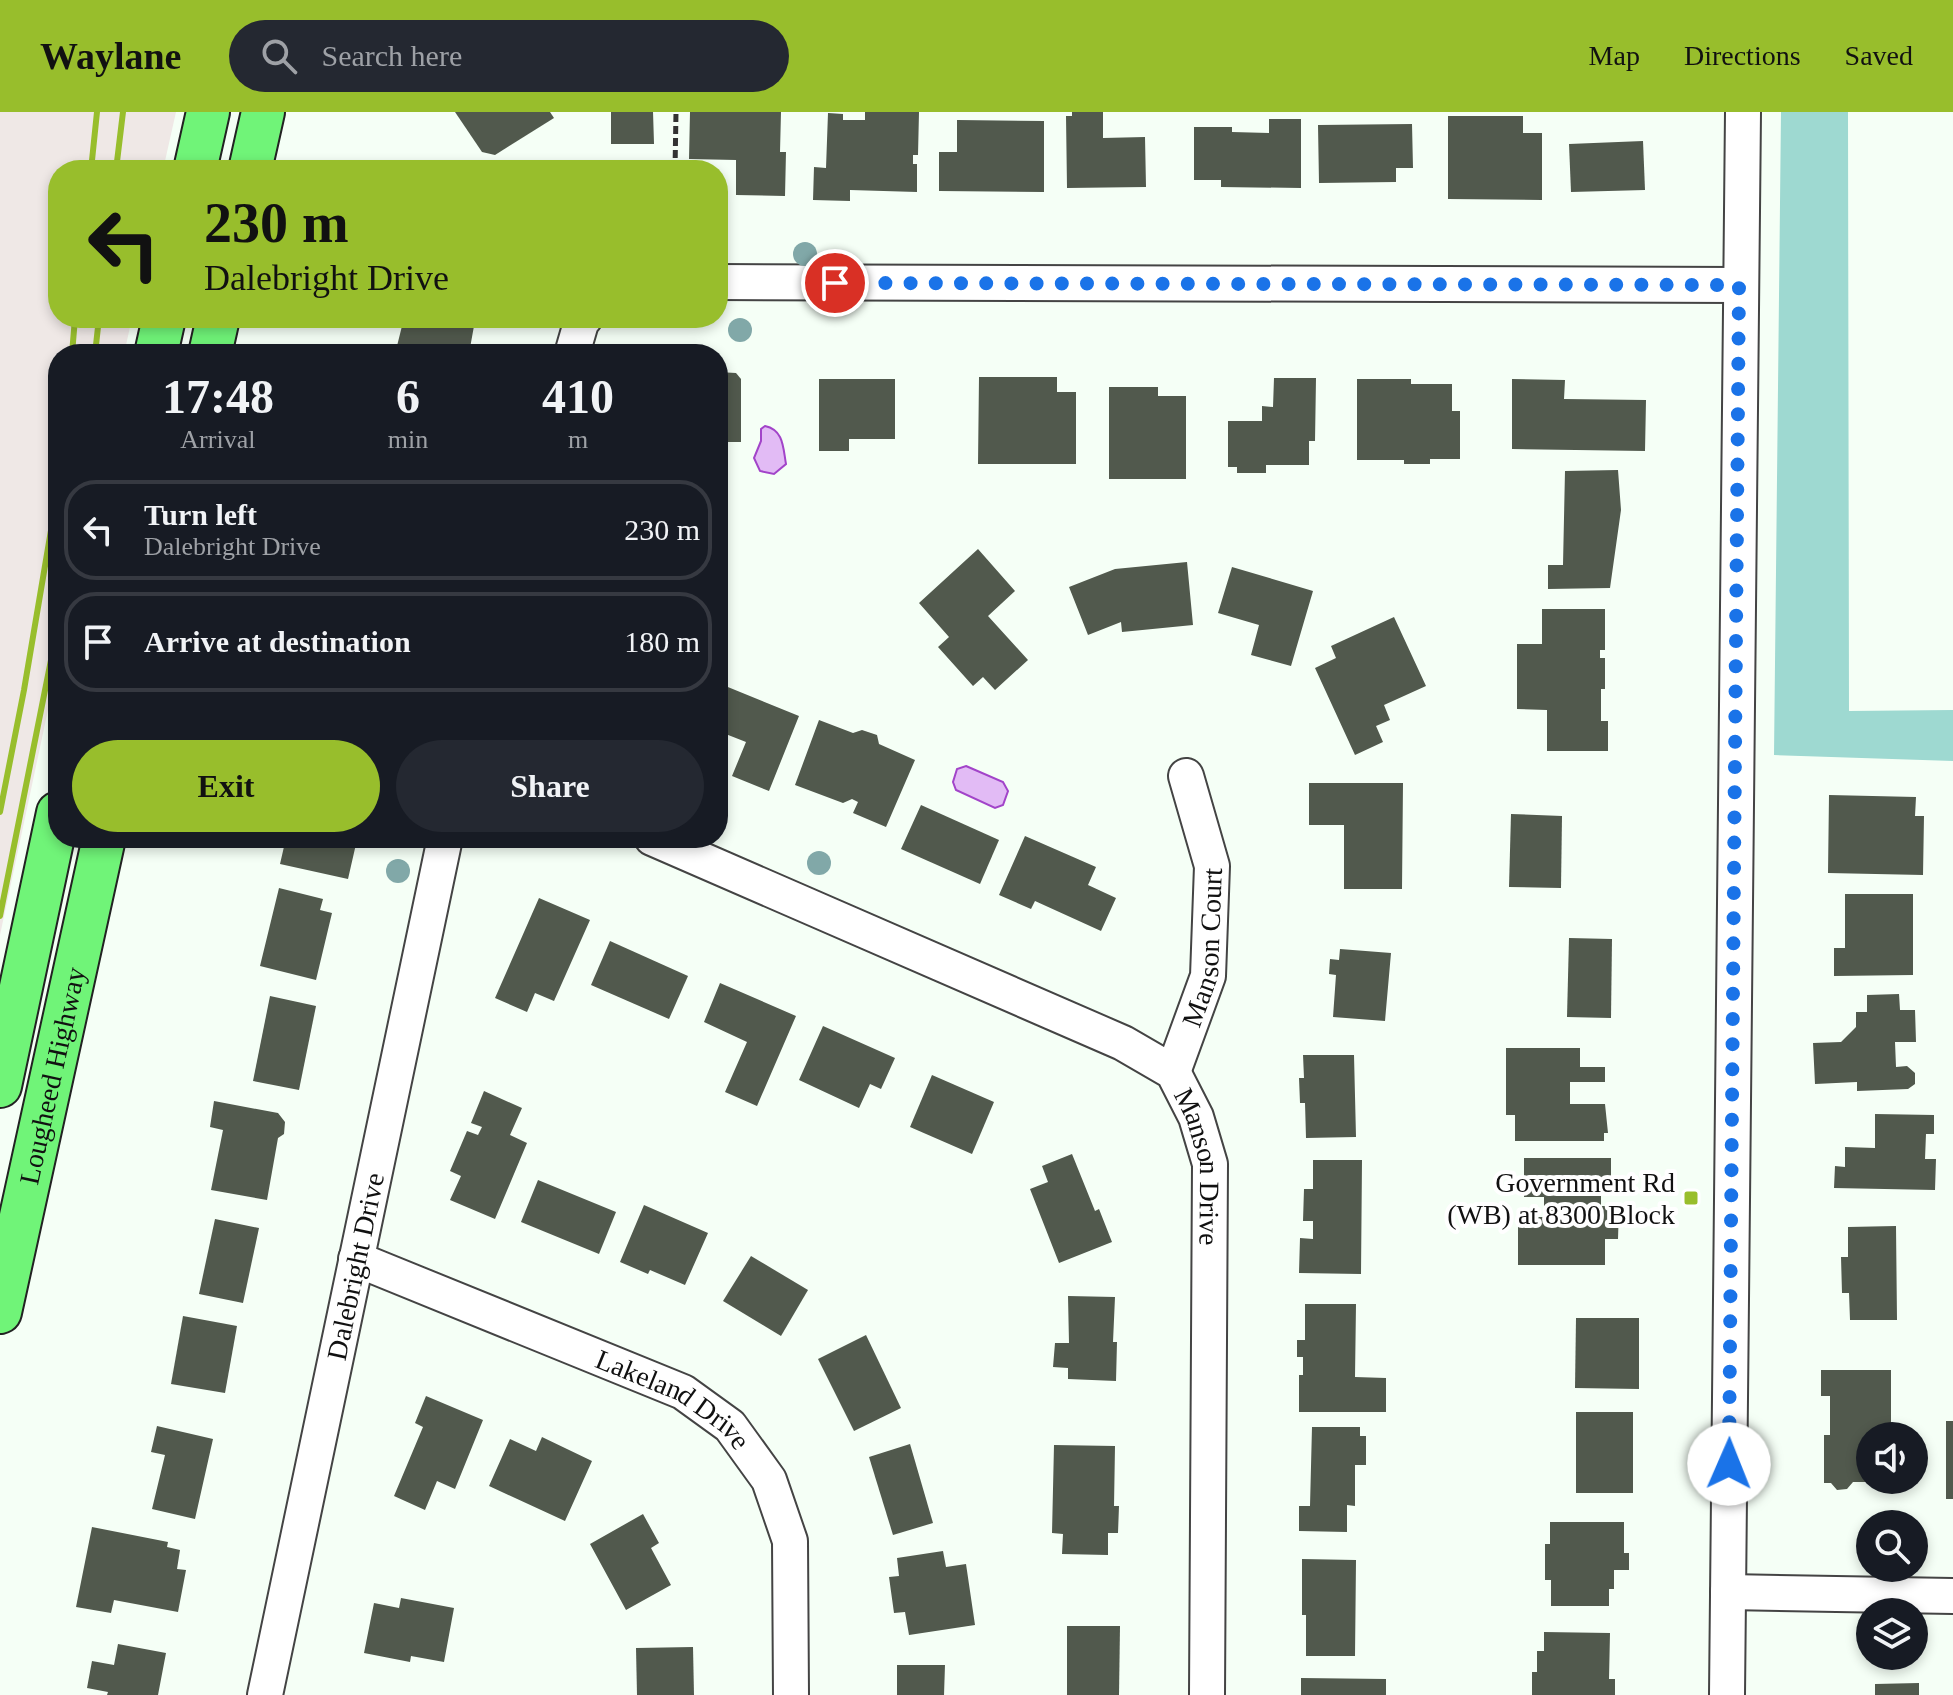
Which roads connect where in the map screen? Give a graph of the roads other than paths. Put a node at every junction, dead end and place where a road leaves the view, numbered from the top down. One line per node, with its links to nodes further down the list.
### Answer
1 (208, 112): 4 (main road)
2 (263, 112): 5 (main road)
3 (1743, 112): 7 (street)
4 (197, 160)
5 (252, 160)
6 (728, 282): 7 (street)
7 (1739, 285): 17 (street)
8 (1186, 776): 13 (street, Manson Court)
9 (51, 848): 14 (main road, Lougheed Highway)
10 (102, 848): 16 (main road, Lougheed Highway)
11 (443, 848): 15 (street, Dalebright Drive)
12 (675, 848): 13 (street, Manson Drive)
13 (1173, 1072): 21 (street, Manson Drive)
14 (0, 1086)
15 (356, 1259): 19 (street, Dalebright Drive); 20 (street, Lakeland Drive)
16 (0, 1312)
17 (1728, 1592): 18 (street); 22 (street)
18 (1953, 1596)
19 (265, 1695)
20 (791, 1695)
21 (1207, 1695)
22 (1727, 1695)

